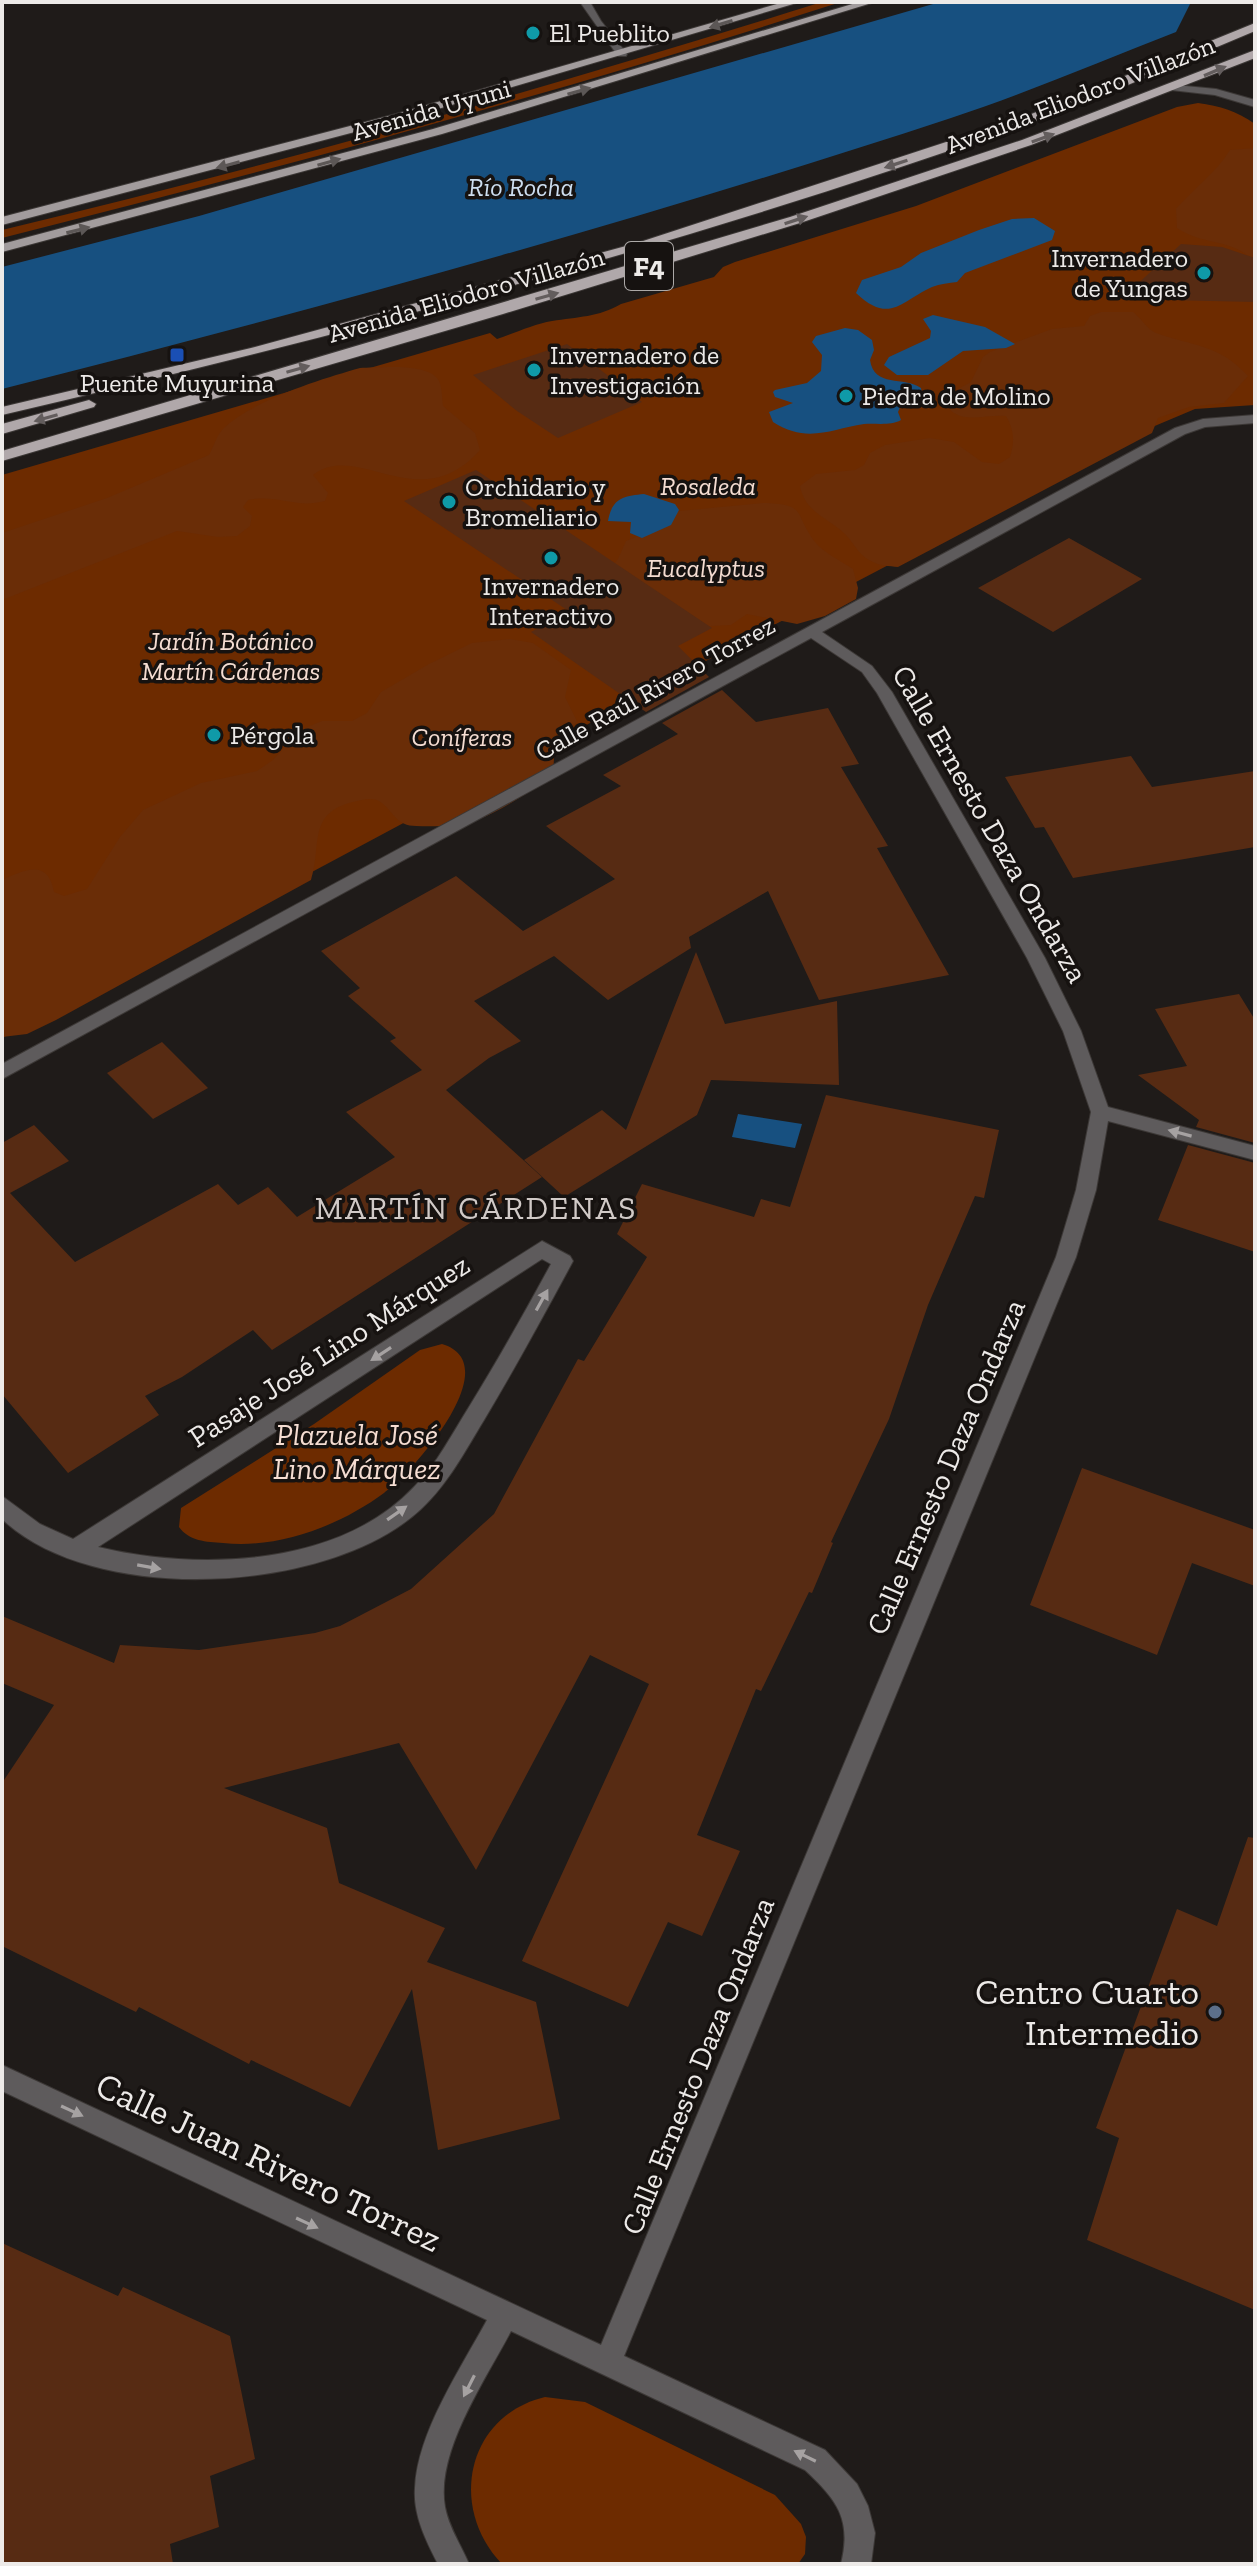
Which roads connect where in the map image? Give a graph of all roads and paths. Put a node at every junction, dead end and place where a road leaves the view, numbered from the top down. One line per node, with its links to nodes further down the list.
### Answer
1 (585, 2): 5 (street)
2 (795, 2): 5 (main road, Avenida Uyuni, one-way to 5)
3 (870, 2): 10 (main road, Avenida Uyuni, one-way to 3)
4 (1255, 27): 11 (highway, Avenida Eliodoro Villazón / F4, one-way to 11)
5 (622, 54): 9 (main road, Avenida Uyuni, one-way to 9)
6 (1255, 54): 7 (highway, Avenida Eliodoro Villazón / F4, one-way to 6)
7 (1175, 88): 8 (street); 14 (highway, Avenida Eliodoro Villazón / F4, one-way to 7)
8 (1255, 104)
9 (2, 221)
10 (2, 248)
11 (254, 352): 12 (highway, F4); 15 (highway, one-way to 15)
12 (2, 411)
13 (1255, 419): 18 (street, Calle Raúl Rivero Torrez)
14 (115, 422): 16 (highway); 17 (highway, Avenida Eliodoro Villazón / F4)
15 (2, 429)
16 (2, 448)
17 (2, 456)
18 (812, 632): 19 (street, Calle Raúl Rivero Torrez); 20 (street, Calle Ernesto Daza Ondarza)
19 (2, 1072)
20 (1100, 1112): 21 (street, one-way to 20); 26 (street, Calle Ernesto Daza Ondarza)
21 (1255, 1153)
22 (2, 1505): 23 (street, Pasaje José Lino Márquez)
23 (73, 1551): 23 (street, Pasaje José Lino Márquez, one-way to 23)
24 (2, 2078): 25 (street, Calle Juan Rivero Torrez, one-way to 25)
25 (504, 2316): 26 (street, Calle Juan Rivero Torrez); 27 (street, one-way to 27)
26 (607, 2364): 28 (street, Calle Juan Rivero Torrez, one-way to 26)
27 (454, 2564)
28 (856, 2564)

